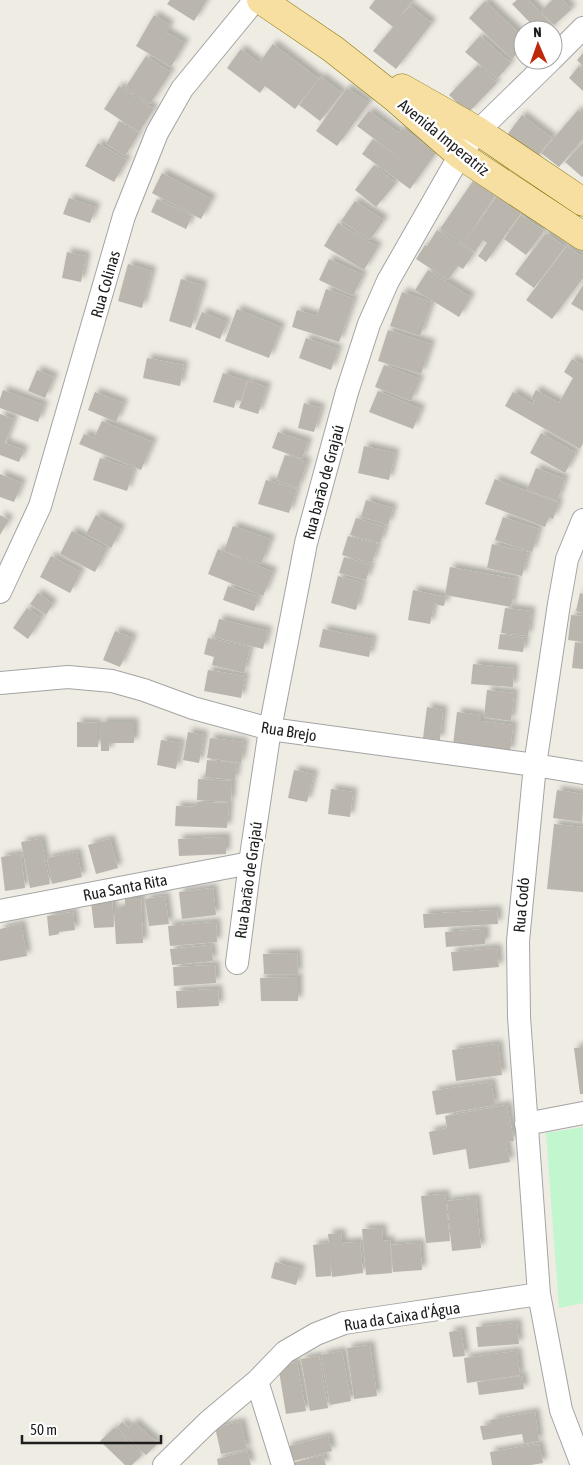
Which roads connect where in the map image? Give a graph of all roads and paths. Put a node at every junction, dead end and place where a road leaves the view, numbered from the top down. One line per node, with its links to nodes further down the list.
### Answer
1 (255, 0): 12 (street, Rua Colinas)
2 (261, 0): 5 (main road, Avenida Imperatriz)
3 (583, 28): 4 (street, Rua barão de Grajaú)
4 (563, 48)
5 (333, 50): 7 (main road, Avenida Imperatriz); 8 (main road, Avenida Imperatriz)
6 (541, 70): 7 (street, Rua barão de Grajaú)
7 (478, 131): 8 (street, Rua barão de Grajaú); 9 (main road, Avenida Imperatriz)
8 (460, 155): 10 (main road, Avenida Imperatriz); 14 (street, Rua barão de Grajaú)
9 (583, 202)
10 (583, 236)
11 (583, 520): 15 (street, Rua Codó)
12 (0, 592)
13 (0, 683): 14 (street, Rua Brejo)
14 (270, 729): 15 (street, Rua Brejo); 17 (street, Rua barão de Grajaú)
15 (535, 765): 16 (street, Rua Brejo); 21 (street, Rua Codó)
16 (583, 773)
17 (250, 863): 18 (street, Rua Santa Rita); 19 (street, Rua barão de Grajaú)
18 (0, 911)
19 (237, 963)
20 (583, 1113): 21 (street)
21 (526, 1124): 22 (street, Rua Codó)
22 (539, 1294): 23 (street, Rua da Caixa d'Água); 26 (street, Rua Codó)
23 (258, 1381): 24 (street, Rua da Caixa d'Água); 25 (street)
24 (164, 1465)
25 (283, 1465)
26 (582, 1465)

